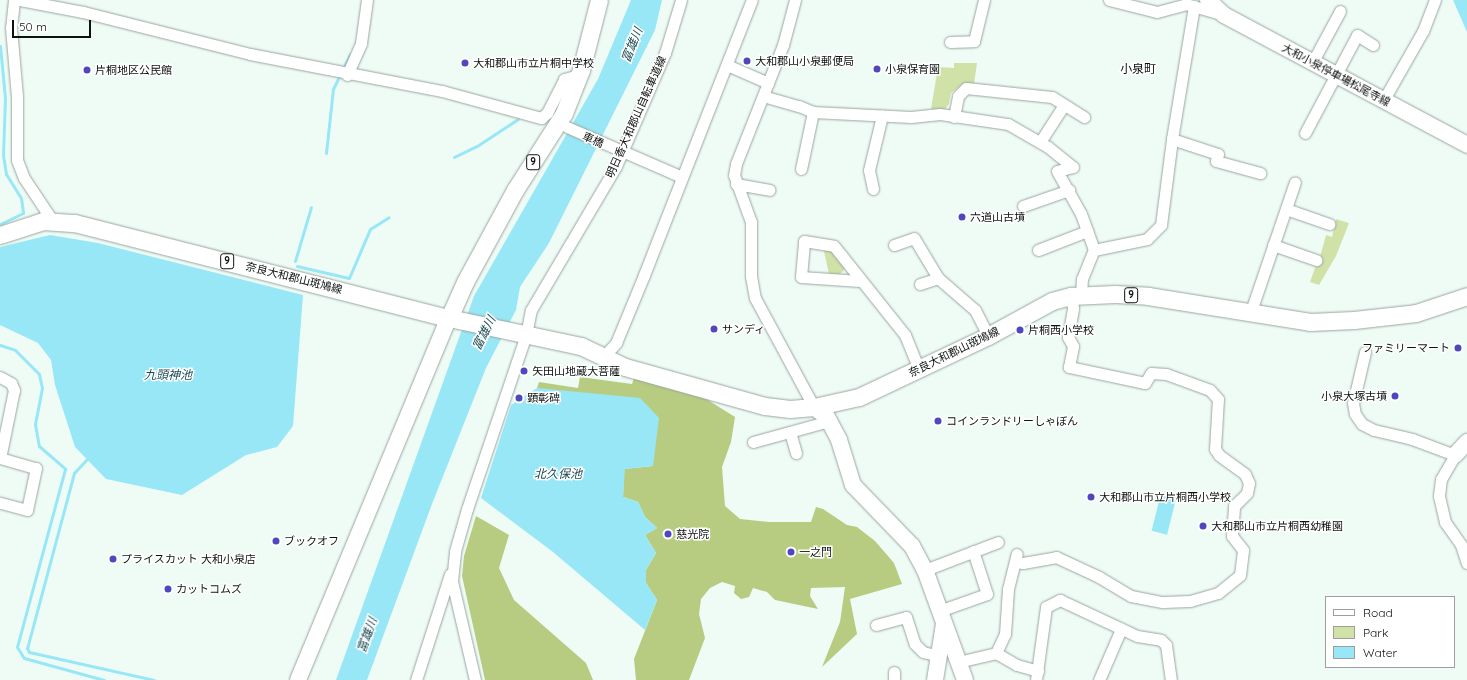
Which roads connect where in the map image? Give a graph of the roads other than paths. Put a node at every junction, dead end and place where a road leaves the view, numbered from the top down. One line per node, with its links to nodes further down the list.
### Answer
1 (14, 0): 46 (street)
2 (20, 0): 19 (street)
3 (367, 0): 19 (street)
4 (599, 0): 20 (main road, 9)
5 (681, 0): 35 (street, 明日香大和郡山自転車道線)
6 (752, 0): 18 (street)
7 (795, 0): 22 (street)
8 (984, 0): 15 (street)
9 (1109, 0): 12 (street)
10 (1208, 0): 14 (street, 大和小泉停車場松尾寺線)
11 (1435, 0): 24 (street)
12 (1194, 6): 14 (street); 32 (street)
13 (1340, 11): 17 (street)
14 (1224, 15): 17 (street, 大和小泉停車場松尾寺線)
15 (950, 42)
16 (1373, 45): 21 (street)
17 (1312, 63): 21 (street, 大和小泉停車場松尾寺線)
18 (727, 65): 22 (street); 38 (street)
19 (343, 74): 20 (street)
20 (579, 75): 61 (main road, 9)
21 (1335, 75): 24 (street, 大和小泉停車場松尾寺線); 31 (street)
22 (763, 81): 23 (street)
23 (763, 96): 26 (street); 40 (street)
24 (1383, 101): 34 (street, 大和小泉停車場松尾寺線)
25 (1064, 105): 28 (street); 29 (street); 33 (street)
26 (813, 112): 27 (street); 36 (street)
27 (882, 116): 28 (street); 41 (street)
28 (954, 116): 33 (street)
29 (1084, 117)
30 (566, 127): 35 (street, 車橋)
31 (1305, 133)
32 (1172, 139): 37 (street); 53 (street)
33 (1040, 142): 43 (street)
34 (1467, 145)
35 (620, 152): 38 (street, 車橋); 62 (street, 明日香大和郡山自転車道線)
36 (801, 169)
37 (1260, 173)
38 (682, 177): 65 (street)
39 (1295, 182): 45 (street)
40 (736, 184): 42 (street); 68 (street)
41 (873, 189)
42 (769, 190)
43 (1069, 190): 44 (street); 48 (street)
44 (1023, 206)
45 (1286, 209): 47 (street); 51 (street)
46 (52, 220): 49 (main road, 奈良大和郡山斑鳩線 / 9); 61 (main road, 奈良大和郡山斑鳩線 / 9)
47 (1329, 224)
48 (1087, 231): 52 (street); 53 (street)
49 (0, 236)
50 (894, 245): 55 (street)
51 (1273, 246): 54 (street); 60 (street)
52 (1038, 250)
53 (1094, 250): 58 (street)
54 (1316, 260)
55 (938, 278): 57 (street); 63 (street)
56 (860, 281): 56 (street); 66 (street)
57 (920, 284)
58 (1076, 296): 60 (main road, 奈良大和郡山斑鳩線 / 9); 63 (main road, 奈良大和郡山斑鳩線 / 9); 85 (street)
59 (1467, 296): 60 (main road, 奈良大和郡山斑鳩線 / 9)
60 (1250, 314)
61 (451, 319): 62 (main road, 奈良大和郡山斑鳩線 / 9); 89 (street)
62 (522, 335): 65 (main road, 奈良大和郡山斑鳩線 / 9); 80 (street, 明日香大和郡山自転車道線)
63 (988, 336): 66 (main road, 奈良大和郡山斑鳩線 / 9)
64 (1365, 352): 74 (street)
65 (604, 356): 68 (main road, 奈良大和郡山斑鳩線 / 9)
66 (919, 369): 68 (main road, 奈良大和郡山斑鳩線 / 9)
67 (0, 377): 75 (street)
68 (814, 407): 69 (street)
69 (829, 420): 70 (street); 81 (street)
70 (790, 432): 71 (street); 73 (street)
71 (753, 442)
72 (1467, 442): 74 (street)
73 (796, 453)
74 (1455, 455): 79 (street)
75 (0, 458): 76 (street)
76 (0, 503)
77 (998, 542): 78 (street)
78 (973, 551): 81 (street); 82 (street)
79 (1467, 563)
80 (452, 568): 90 (street); 91 (street)
81 (930, 568): 82 (street)
82 (945, 613): 86 (street); 87 (street)
83 (876, 625): 86 (street)
84 (1121, 629): 88 (street); 94 (street); 95 (street)
85 (996, 653): 87 (street); 88 (street)
86 (939, 656): 92 (street)
87 (958, 662): 93 (street)
88 (1037, 676)
89 (298, 680)
90 (417, 680)
91 (474, 680)
92 (935, 680)
93 (965, 680)
94 (1099, 680)
95 (1171, 680)

